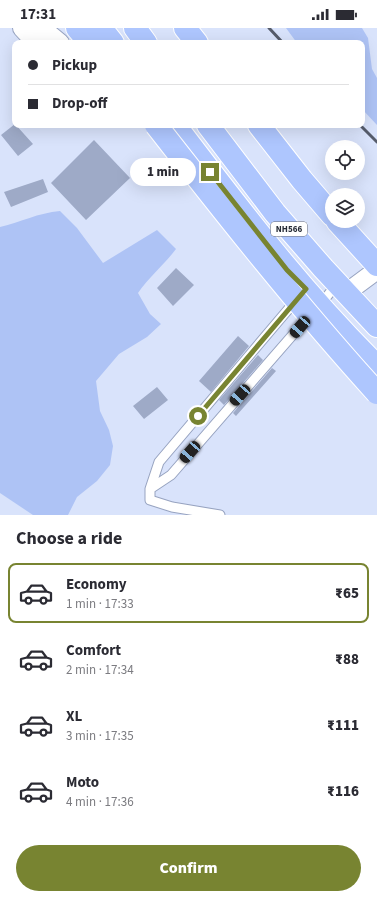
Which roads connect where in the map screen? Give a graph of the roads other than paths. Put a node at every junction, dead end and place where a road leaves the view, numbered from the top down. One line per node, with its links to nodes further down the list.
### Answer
1 (22, 28): 6 (street)
2 (42, 28): 7 (street)
3 (101, 28): 8 (highway)
4 (135, 28): 9 (highway)
5 (186, 28): 10 (highway)
6 (33, 40)
7 (56, 40)
8 (111, 40)
9 (144, 40)
10 (195, 40)
11 (158, 128): 22 (highway, bridge)
12 (177, 128): 19 (highway, NH566)
13 (210, 128): 19 (highway, NH566)
14 (261, 128): 15 (highway)
15 (325, 207)
16 (343, 228): 17 (highway)
17 (377, 265)
18 (377, 270): 19 (street)
19 (323, 285): 20 (highway, NH566); 21 (highway, NH566); 23 (lane); 23 (lane)
20 (377, 326)
21 (377, 366)
22 (377, 393)
23 (150, 489): 24 (lane)
24 (220, 515)

